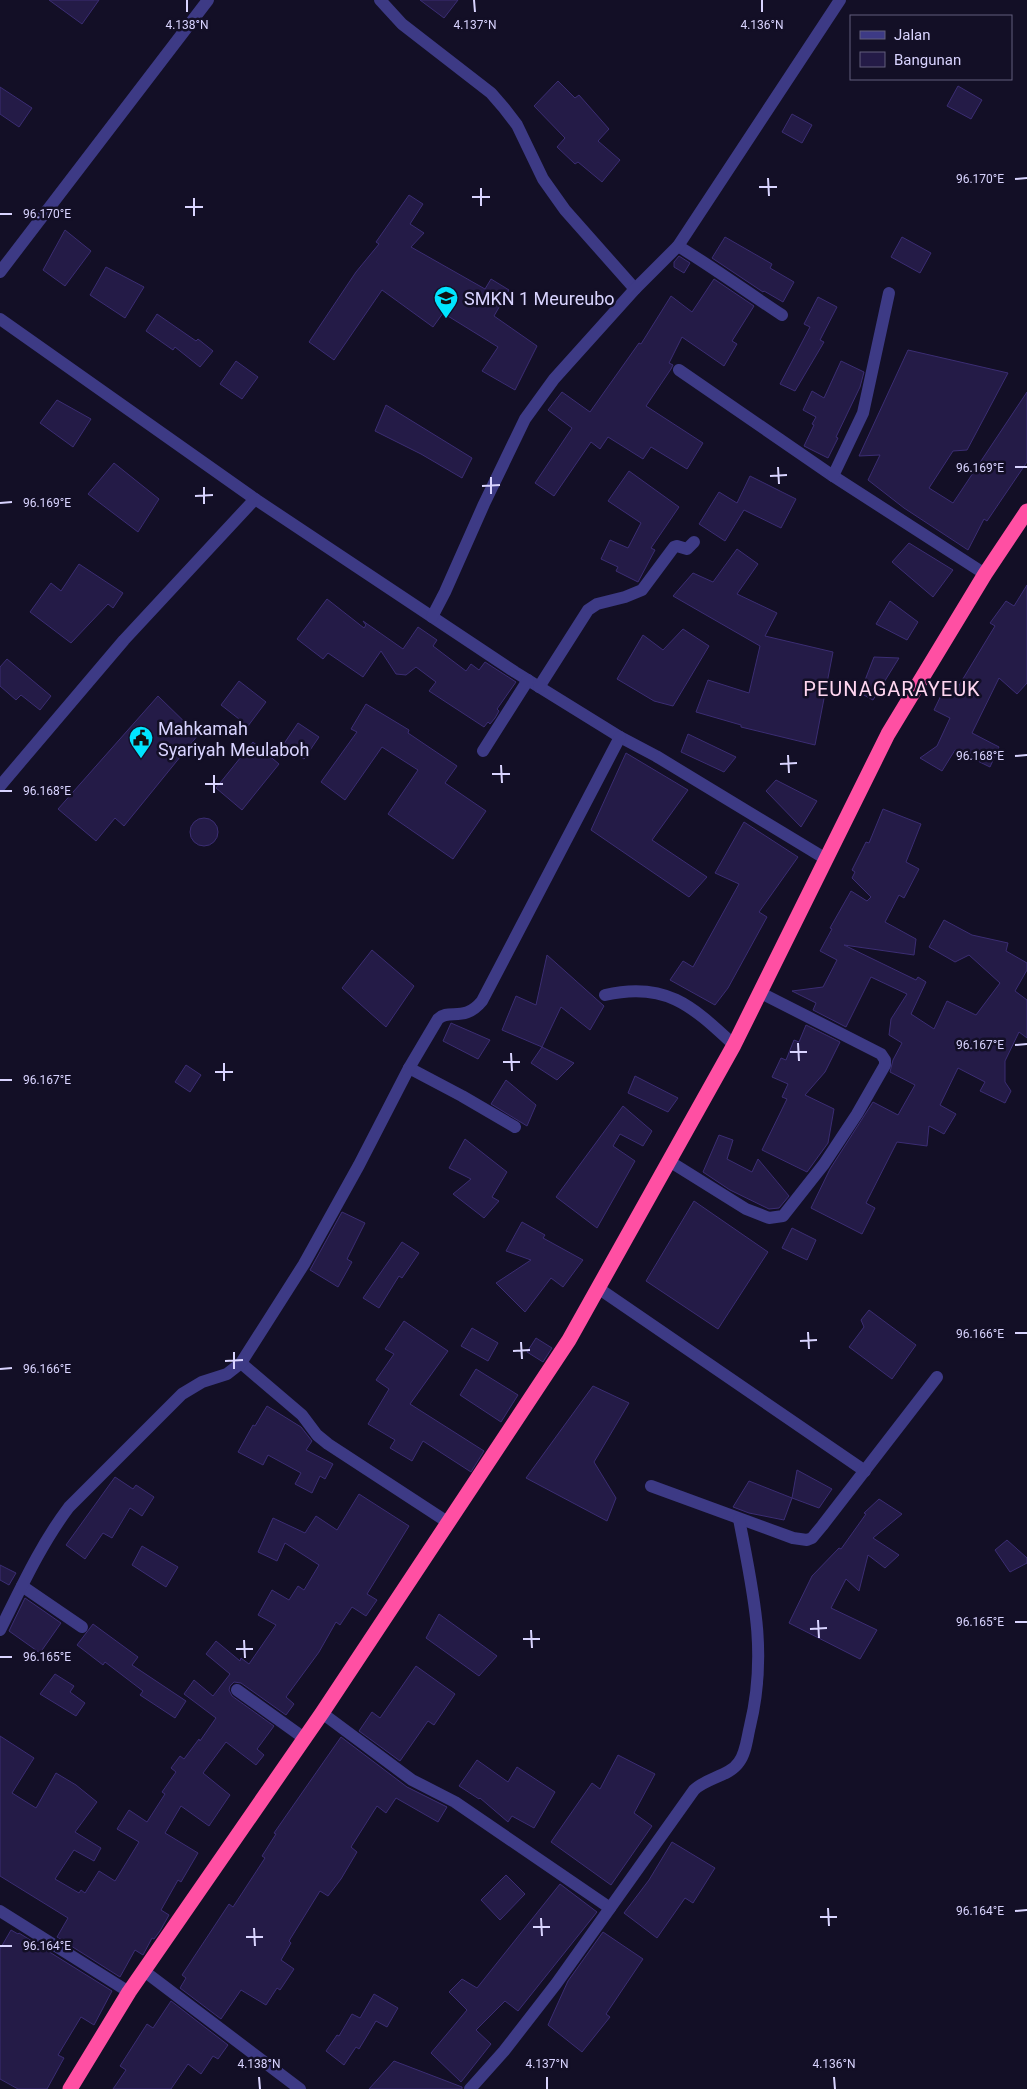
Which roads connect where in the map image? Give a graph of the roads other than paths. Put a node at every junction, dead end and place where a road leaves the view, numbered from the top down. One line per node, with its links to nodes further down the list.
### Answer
1 (208, 0): 5 (street)
2 (380, 0): 6 (street)
3 (840, 0): 4 (street)
4 (678, 246): 6 (street); 8 (street)
5 (0, 272)
6 (635, 289): 16 (street)
7 (889, 293): 11 (street)
8 (782, 314)
9 (0, 319): 12 (street)
10 (679, 370): 11 (street)
11 (833, 476): 15 (street)
12 (255, 499): 16 (street); 21 (street)
13 (1027, 511): 15 (highway)
14 (694, 542): 18 (street)
15 (985, 574): 22 (highway)
16 (434, 614): 17 (street)
17 (528, 680): 18 (street); 20 (street)
18 (541, 684): 19 (street)
19 (620, 737): 22 (street); 26 (street)
20 (483, 750)
21 (0, 786)
22 (826, 860): 23 (highway)
23 (761, 992): 25 (highway); 28 (street)
24 (605, 994): 25 (street)
25 (734, 1045): 28 (highway)
26 (408, 1068): 27 (street); 30 (street)
27 (515, 1127)
28 (669, 1161): 29 (highway)
29 (598, 1288): 32 (street); 35 (highway)
30 (241, 1364): 35 (street); 36 (street)
31 (937, 1377): 32 (street)
32 (865, 1471): 34 (street)
33 (651, 1486): 34 (street)
34 (739, 1519): 42 (street)
35 (449, 1523): 40 (highway)
36 (22, 1586): 37 (street); 38 (street)
37 (82, 1627)
38 (0, 1630)
39 (236, 1690): 41 (street)
40 (322, 1713): 41 (highway); 42 (street)
41 (304, 1738): 44 (highway)
42 (610, 1908): 48 (street)
43 (0, 1912): 45 (street)
44 (144, 1971): 45 (highway); 47 (street)
45 (129, 1992): 46 (highway)
46 (70, 2089)
47 (300, 2089)
48 (470, 2089)

